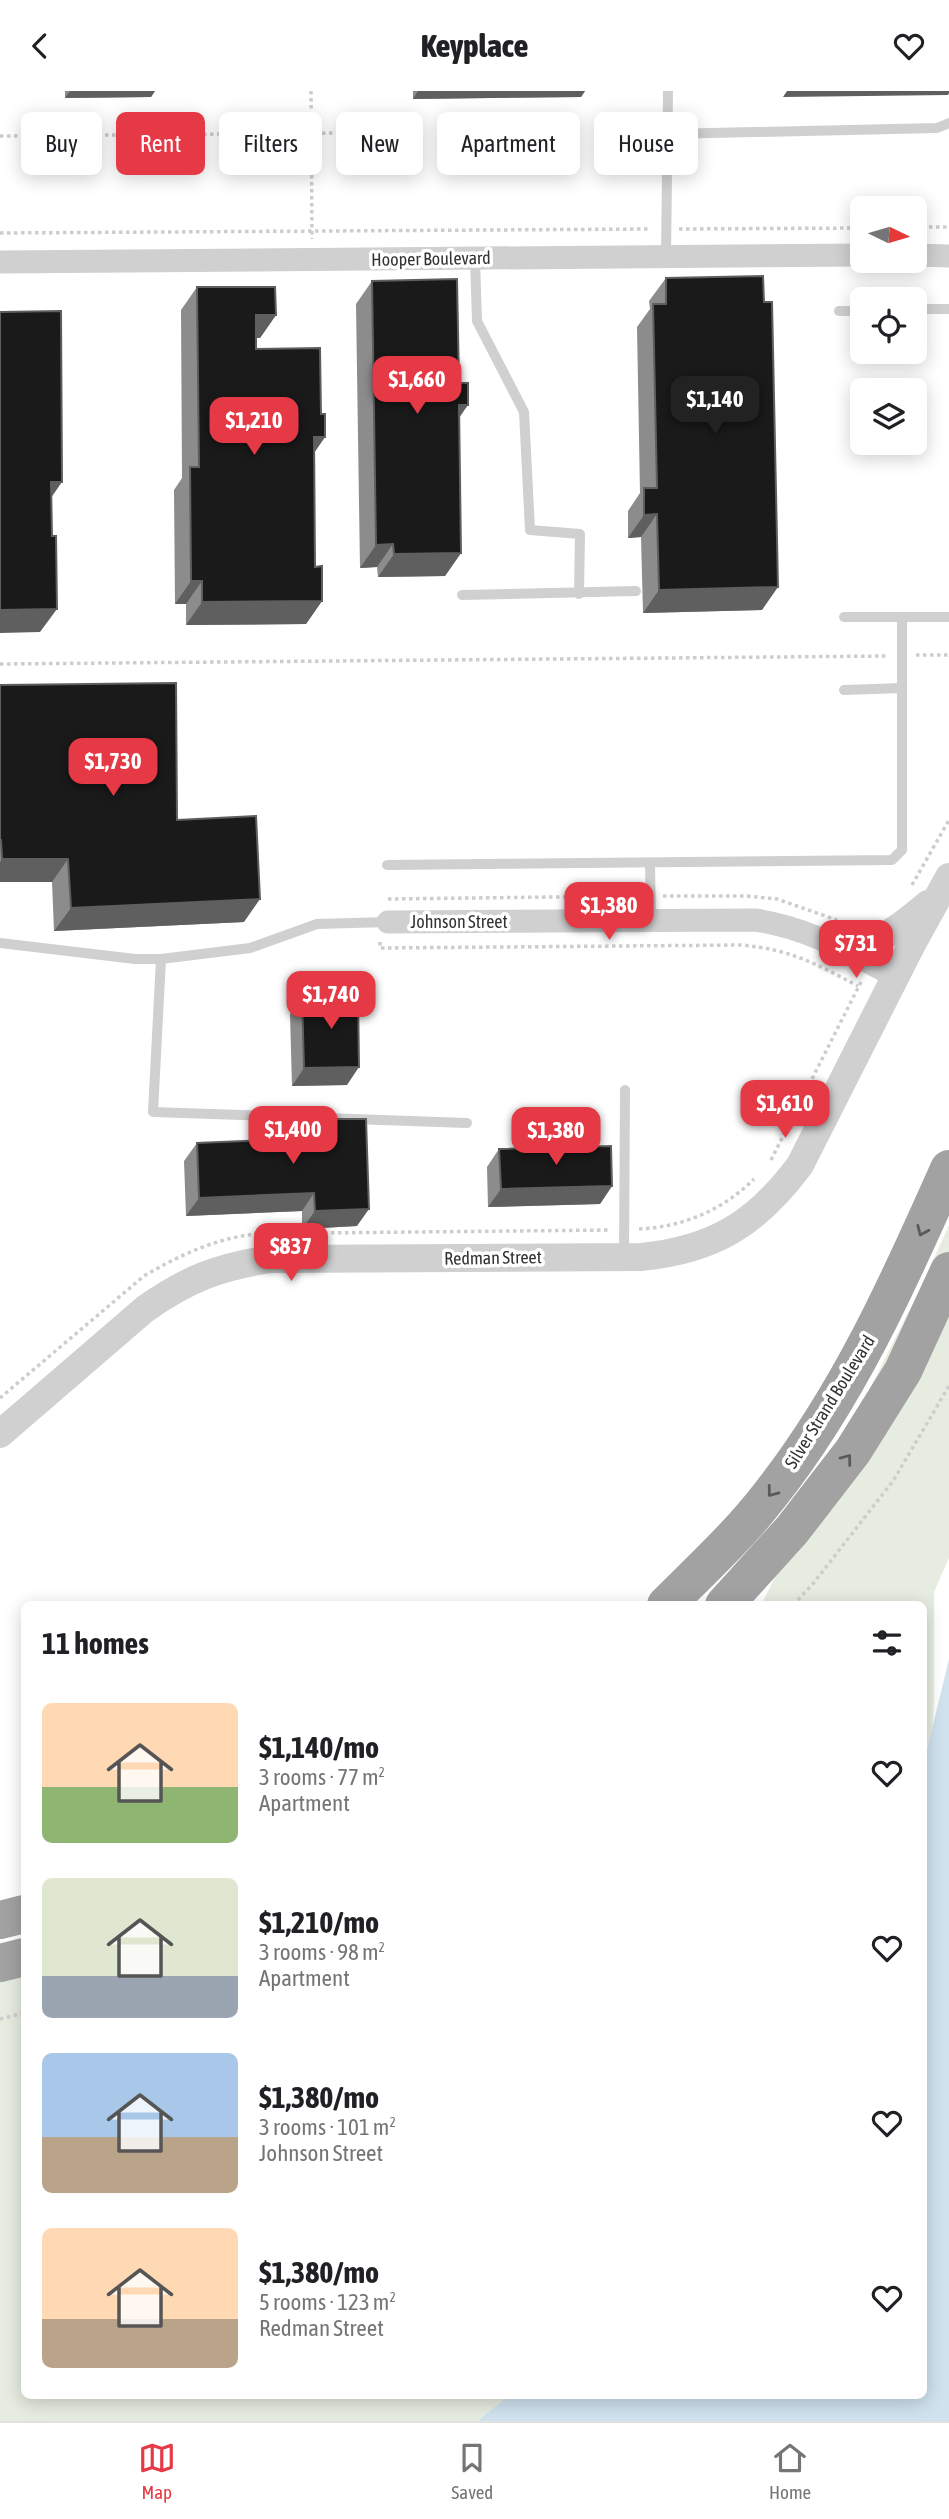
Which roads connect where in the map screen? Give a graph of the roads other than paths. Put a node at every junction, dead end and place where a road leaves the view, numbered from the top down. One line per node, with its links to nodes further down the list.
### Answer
1 (668, 91): 2 (lane)
2 (668, 112)
3 (949, 123): 4 (lane)
4 (698, 133)
5 (667, 175): 9 (lane)
6 (850, 255): 9 (street, Hooper Boulevard)
7 (928, 255): 8 (street)
8 (949, 255)
9 (666, 257): 10 (street, Hooper Boulevard)
10 (475, 259): 11 (street, Hooper Boulevard); 17 (lane)
11 (0, 263)
12 (927, 309): 13 (lane)
13 (949, 309)
14 (839, 311): 15 (lane)
15 (850, 311)
16 (636, 591): 17 (lane)
17 (579, 593): 18 (lane)
18 (462, 595)
19 (844, 617): 21 (lane)
20 (949, 617): 21 (lane)
21 (902, 618): 22 (lane)
22 (902, 688): 23 (lane); 24 (lane)
23 (844, 689)
24 (650, 863): 25 (lane); 27 (lane)
25 (387, 865)
26 (949, 875): 30 (street); 32 (street, Redman Street)
27 (650, 920): 28 (street, Johnson Street); 30 (street, Johnson Street)
28 (384, 922): 31 (lane)
29 (0, 943): 31 (lane)
30 (836, 945): 32 (street, Johnson Street)
31 (161, 959): 34 (lane)
32 (895, 976): 36 (street, Redman Street)
33 (625, 1090): 36 (lane)
34 (467, 1123)
35 (949, 1169): 39 (highway, Silver Strand Boulevard, one-way to 39)
36 (624, 1243): 38 (street, Redman Street)
37 (949, 1271): 40 (highway, one-way to 37)
38 (0, 1434)
39 (670, 1601)
40 (728, 1601)
41 (21, 1915): 42 (highway)
42 (0, 1920)
43 (21, 1958): 44 (highway)
44 (0, 1963)

